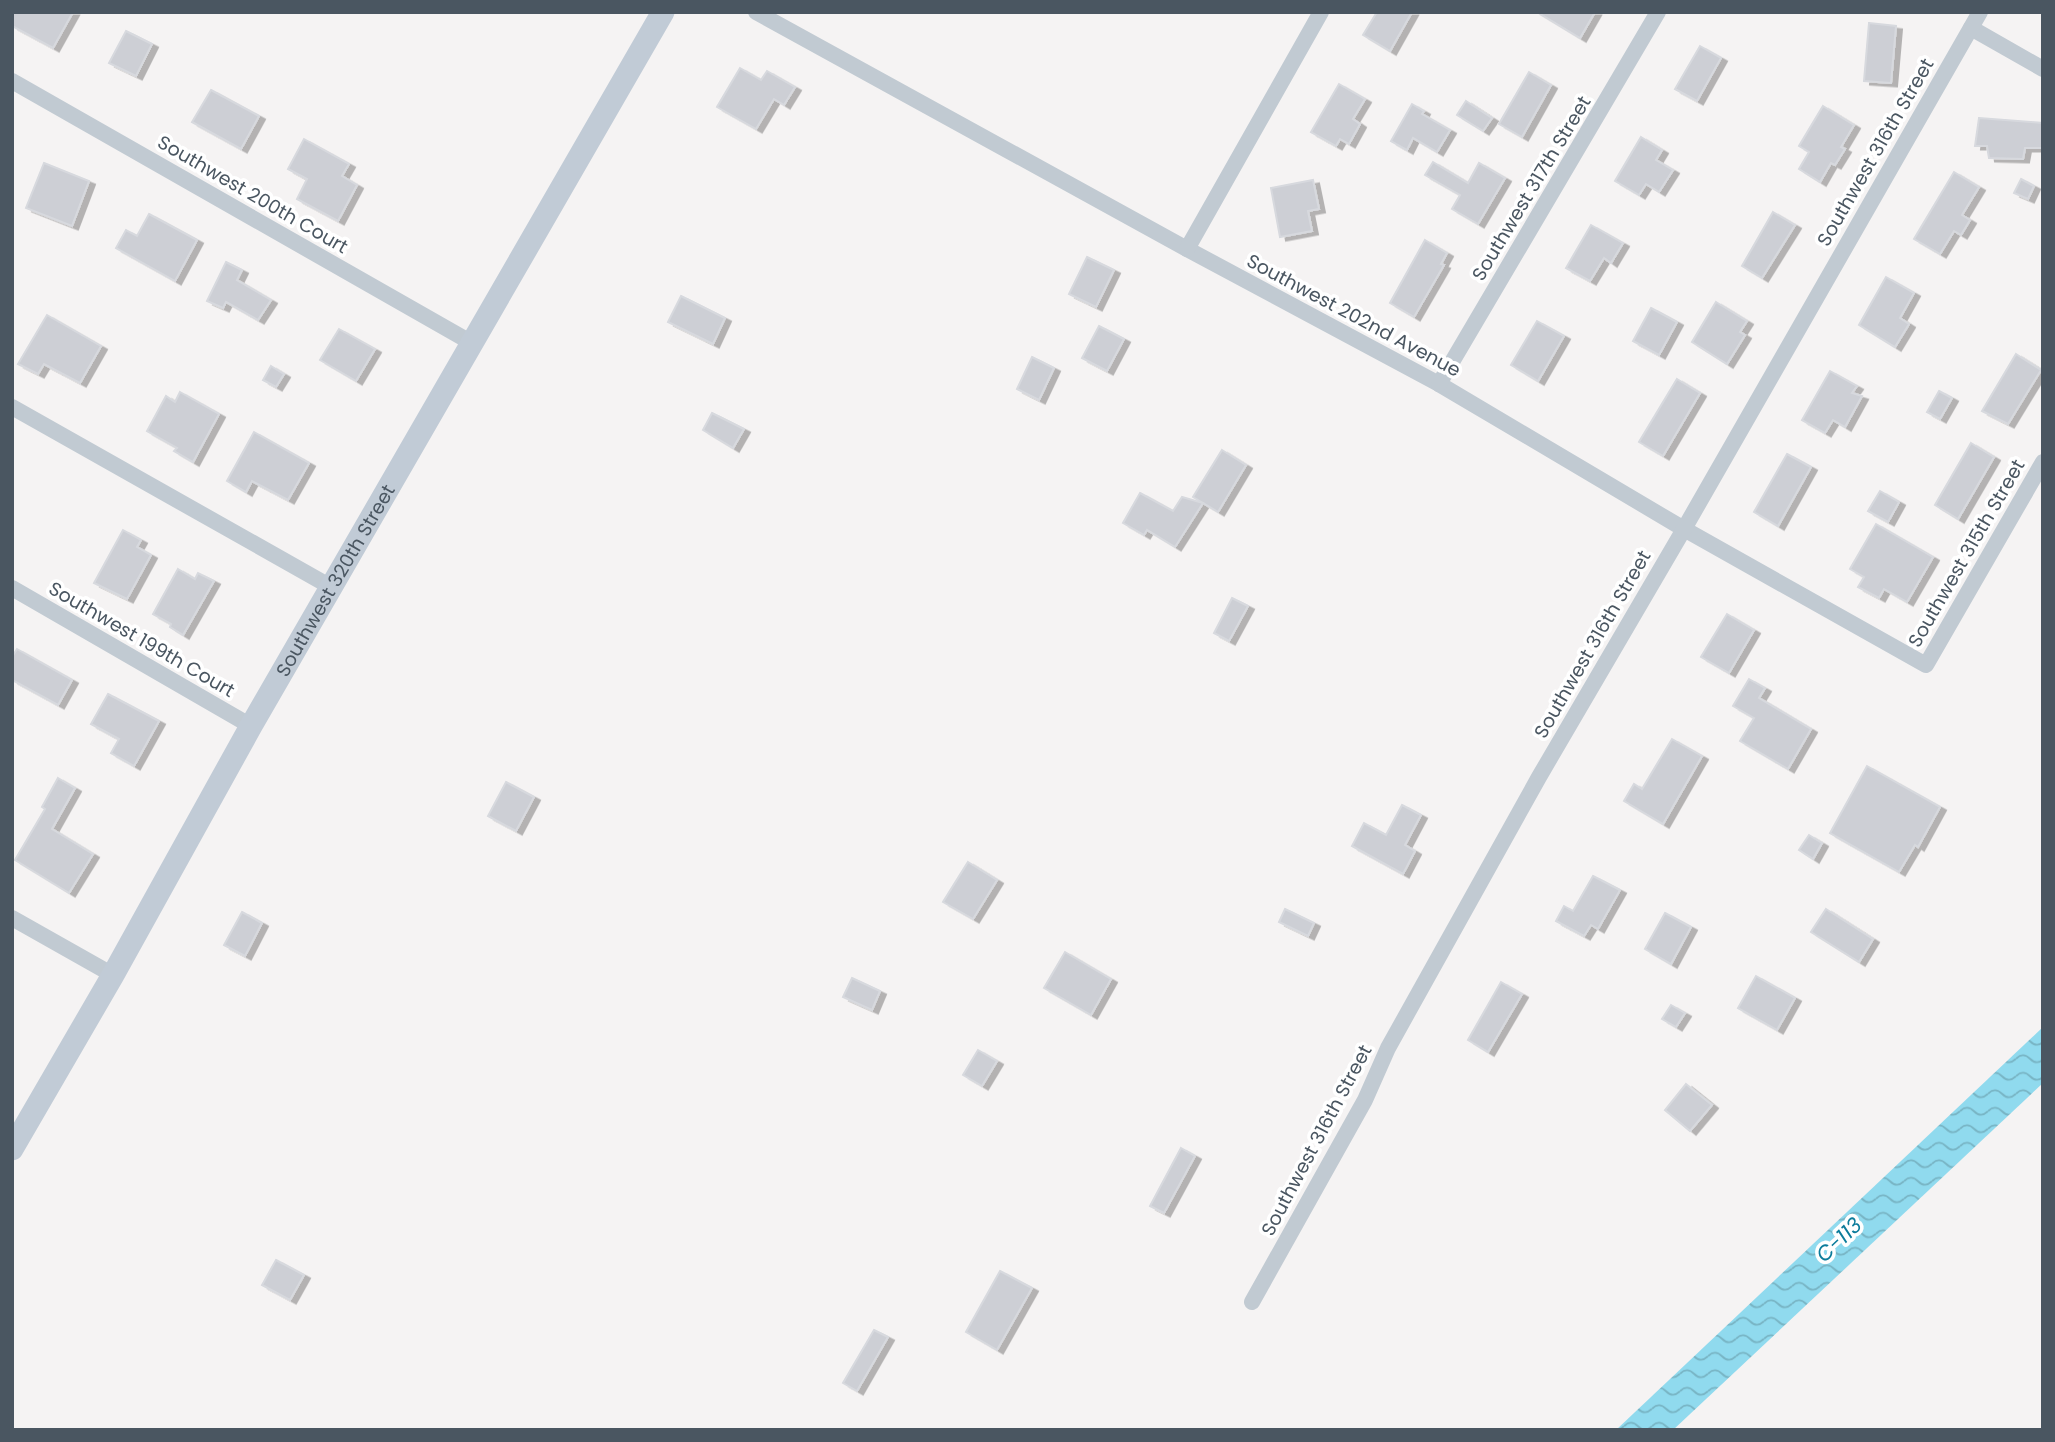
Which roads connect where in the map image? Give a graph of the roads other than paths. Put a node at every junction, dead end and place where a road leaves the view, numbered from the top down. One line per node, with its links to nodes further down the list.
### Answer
1 (663, 12): 10 (street, Southwest 320th Street)
2 (756, 12): 9 (street, Southwest 202nd Avenue)
3 (1321, 12): 9 (street)
4 (1658, 12): 11 (street, Southwest 317th Street)
5 (1980, 12): 6 (street, Southwest 316th Street)
6 (1971, 28): 7 (street); 14 (street, Southwest 316th Street)
7 (2043, 69)
8 (12, 81): 10 (street, Southwest 200th Court)
9 (1187, 249): 11 (street, Southwest 202nd Avenue)
10 (472, 343): 15 (street, Southwest 320th Street)
11 (1439, 384): 14 (street, Southwest 202nd Avenue)
12 (12, 407): 15 (street)
13 (2043, 462): 17 (street, Southwest 315th Street)
14 (1684, 528): 17 (street, Southwest 202nd Avenue); 22 (street, Southwest 316th Street)
15 (331, 587): 18 (street, Southwest 320th Street)
16 (12, 588): 18 (street, Southwest 199th Court)
17 (1926, 665)
18 (251, 726): 20 (street, Southwest 320th Street)
19 (12, 918): 20 (street)
20 (113, 975): 21 (street, Southwest 320th Street)
21 (12, 1149)
22 (1252, 1302)

